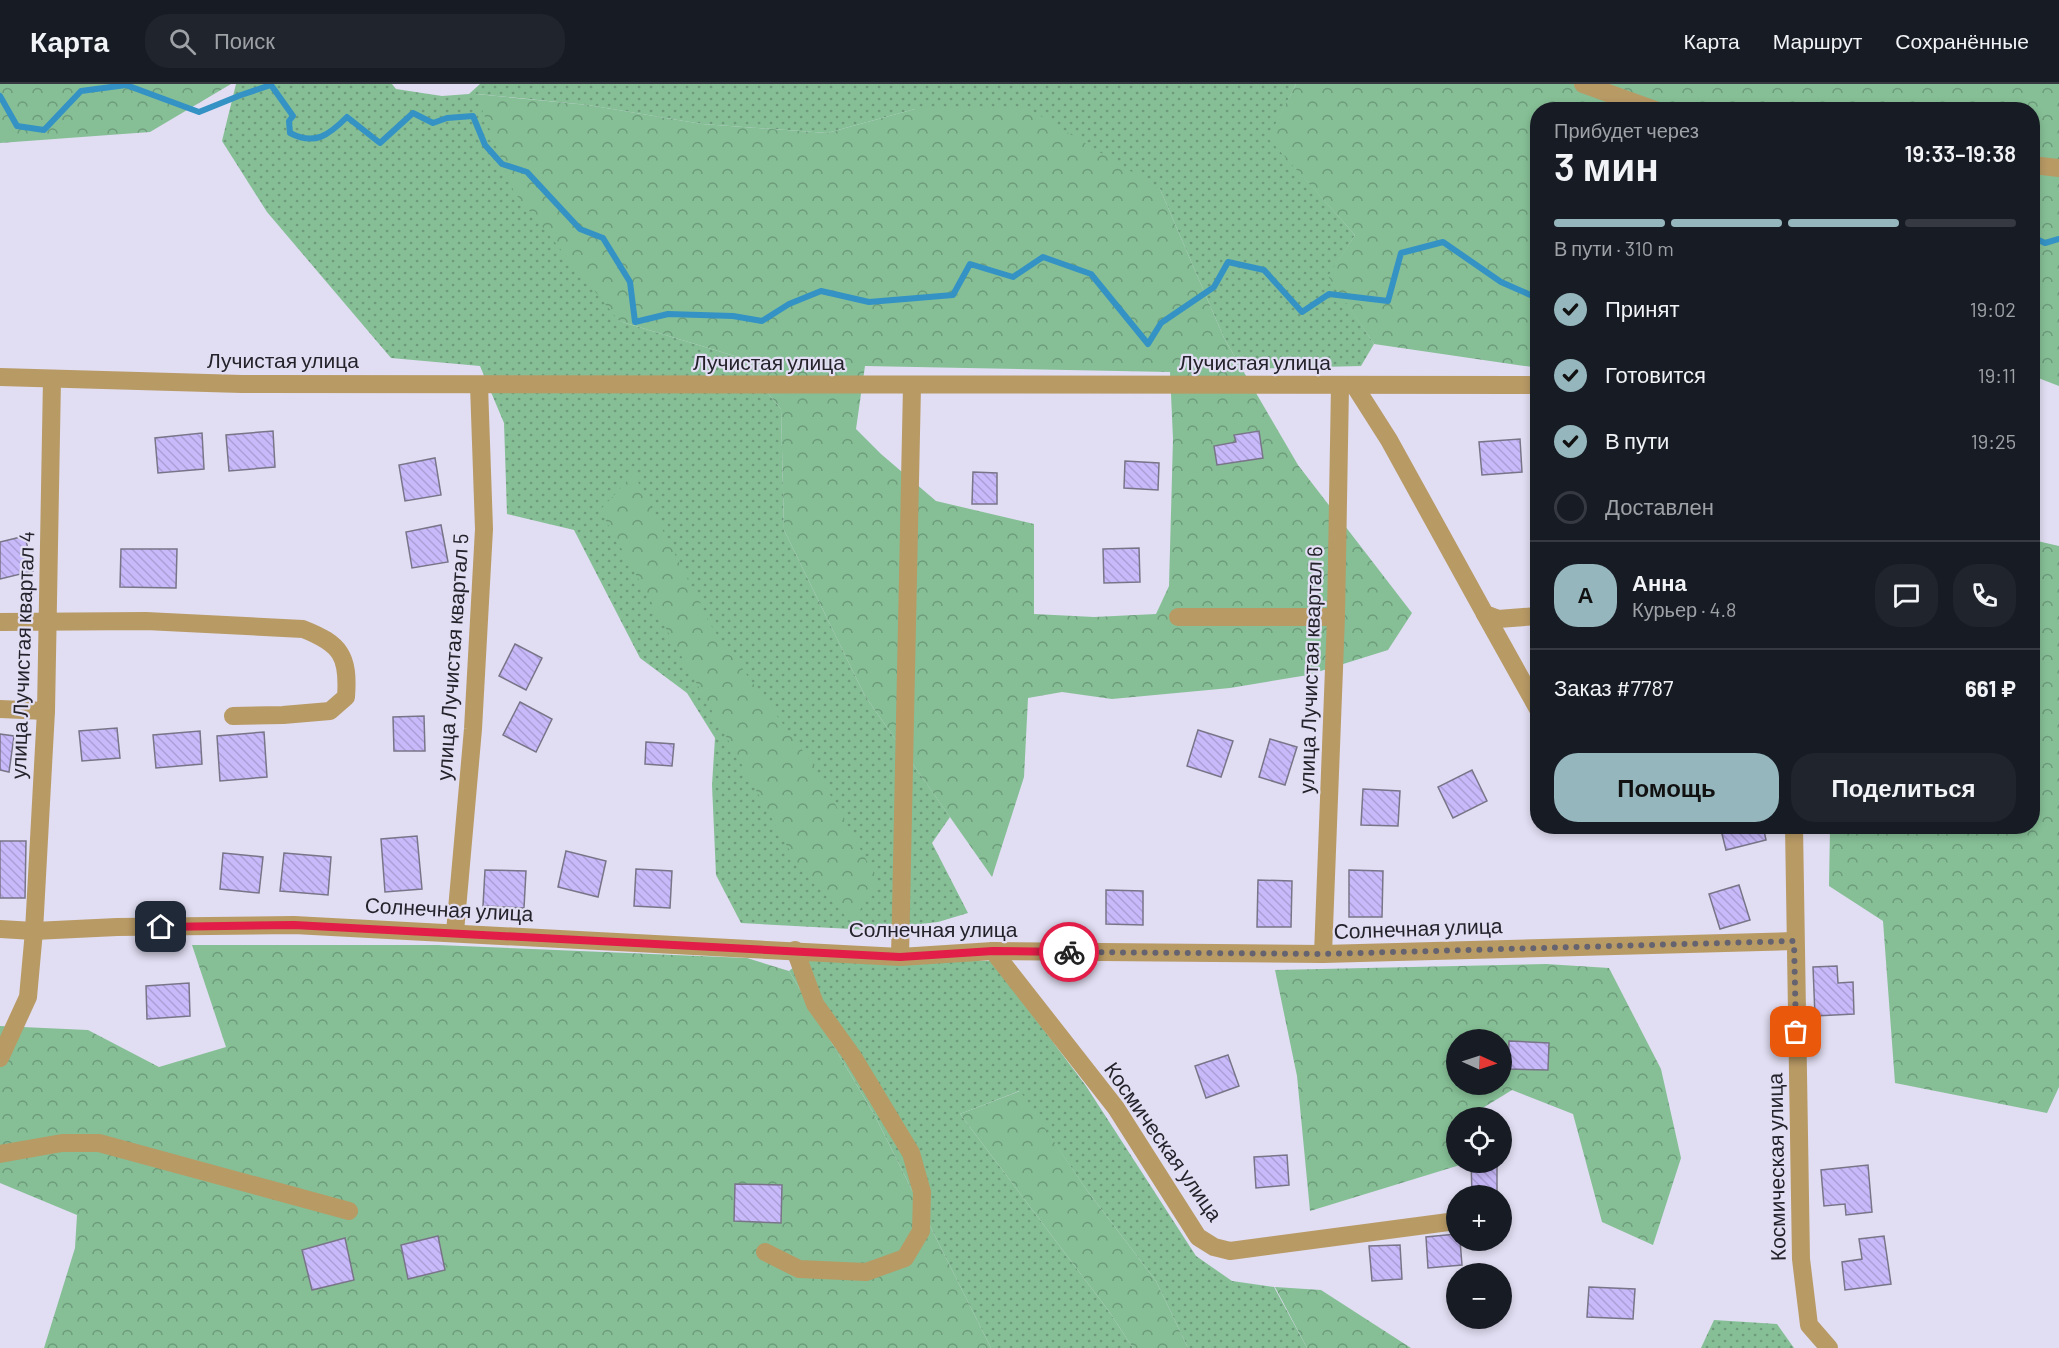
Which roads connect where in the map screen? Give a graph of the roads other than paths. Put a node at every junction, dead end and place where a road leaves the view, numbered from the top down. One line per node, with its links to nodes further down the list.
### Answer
1 (1583, 84): 2 (street)
2 (1633, 102)
3 (2040, 166): 4 (street)
4 (2059, 168)
5 (0, 377): 6 (street, Лучистая улица)
6 (51, 379): 7 (street, Лучистая улица); 16 (street, улица Лучистая квартал 4)
7 (479, 385): 9 (street, Лучистая улица); 24 (street, улица Лучистая квартал 5)
8 (1530, 385): 10 (street, Лучистая улица)
9 (912, 386): 10 (street, Лучистая улица); 29 (street)
10 (1347, 386): 11 (street); 13 (street, улица Лучистая квартал 6)
11 (1485, 614): 14 (street); 17 (street)
12 (1178, 617): 13 (street)
13 (1336, 617): 28 (street, улица Лучистая квартал 6)
14 (1530, 617)
15 (0, 622): 16 (street)
16 (48, 622): 19 (street, улица Лучистая квартал 4); 20 (street)
17 (1530, 695)
18 (0, 709): 19 (street)
19 (46, 711): 23 (street, улица Лучистая квартал 4)
20 (233, 716)
21 (1794, 834): 25 (street)
22 (0, 929): 23 (street, Солнечная улица)
23 (34, 931): 24 (street, Солнечная улица); 30 (street, улица Лучистая квартал 4)
24 (455, 932): 26 (street, Солнечная улица)
25 (1794, 941): 28 (street, Солнечная улица); 35 (street, Космическая улица)
26 (795, 950): 29 (street, Солнечная улица); 34 (street)
27 (993, 951): 28 (street, Солнечная улица); 29 (street, Солнечная улица); 33 (street, Космическая улица)
28 (1323, 954)
29 (900, 957)
30 (0, 1058)
31 (0, 1154): 32 (street)
32 (349, 1210)
33 (1446, 1222)
34 (765, 1252)
35 (1829, 1348)

